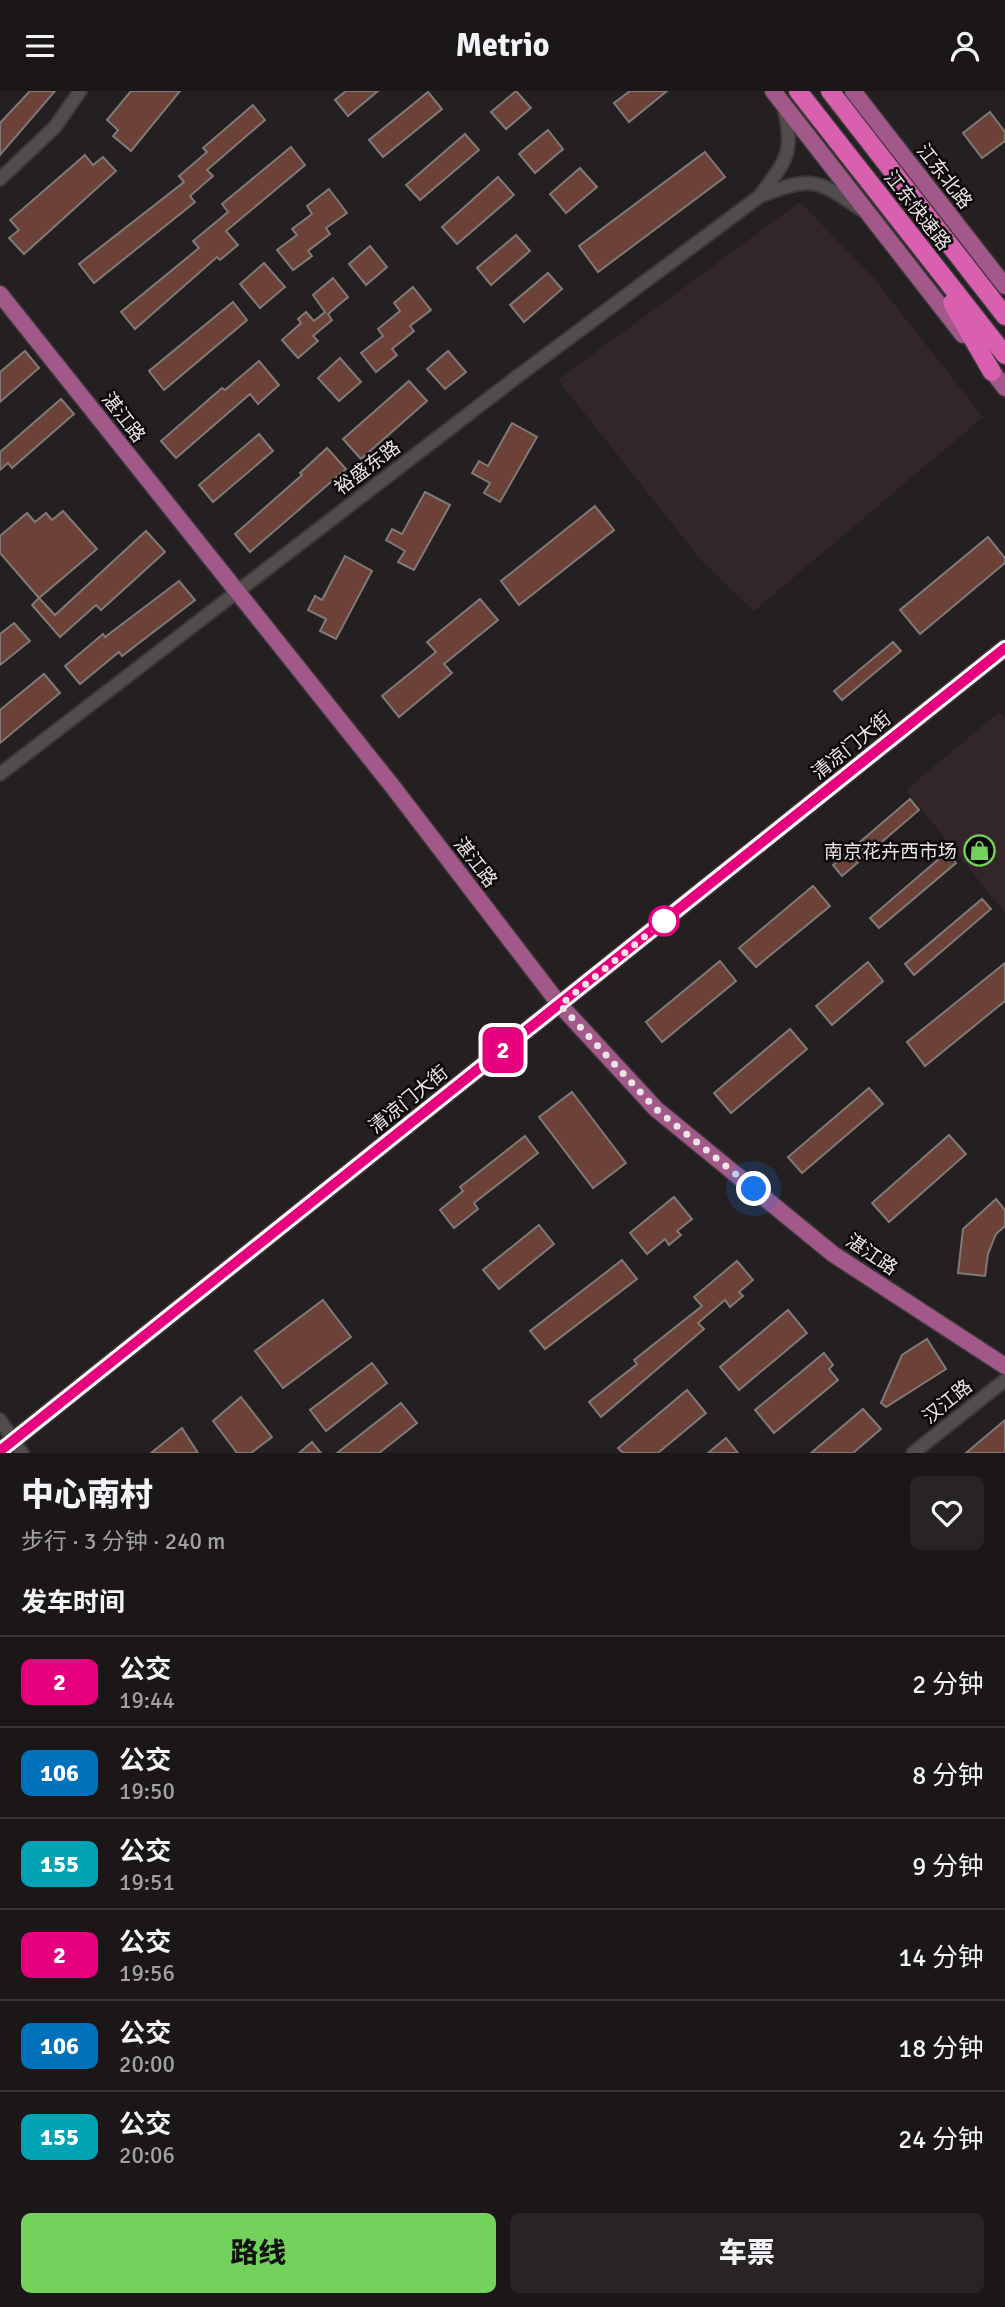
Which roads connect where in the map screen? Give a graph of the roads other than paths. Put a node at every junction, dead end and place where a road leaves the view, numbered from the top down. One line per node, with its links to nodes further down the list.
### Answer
1 (80, 91): 6 (street)
2 (798, 91): 10 (highway, 江东快速路)
3 (830, 91): 9 (highway, 江东快速路)
4 (853, 91): 11 (main road, 江东北路)
5 (778, 97): 7 (street, 裕盛东路); 8 (main road)
6 (0, 179)
7 (760, 196): 8 (street, 裕盛东路); 18 (street, 裕盛东路)
8 (871, 216): 16 (main road)
9 (940, 232): 13 (highway); 14 (highway, 江东快速路)
10 (921, 249): 15 (highway, 江东快速路); 16 (highway)
11 (1005, 286)
12 (0, 294): 18 (main road, 湛江路)
13 (1005, 297)
14 (1005, 316)
15 (1005, 355)
16 (992, 372): 17 (main road)
17 (1005, 388)
18 (235, 592): 20 (street, 裕盛东路); 21 (main road, 湛江路)
19 (1005, 648): 21 (main road, 清凉门大街)
20 (0, 774)
21 (560, 1005): 22 (main road, 湛江路); 25 (main road, 清凉门大街)
22 (1005, 1366)
23 (1005, 1380): 26 (street, 汉江路)
24 (0, 1420): 25 (street)
25 (12, 1448)
26 (913, 1453)

